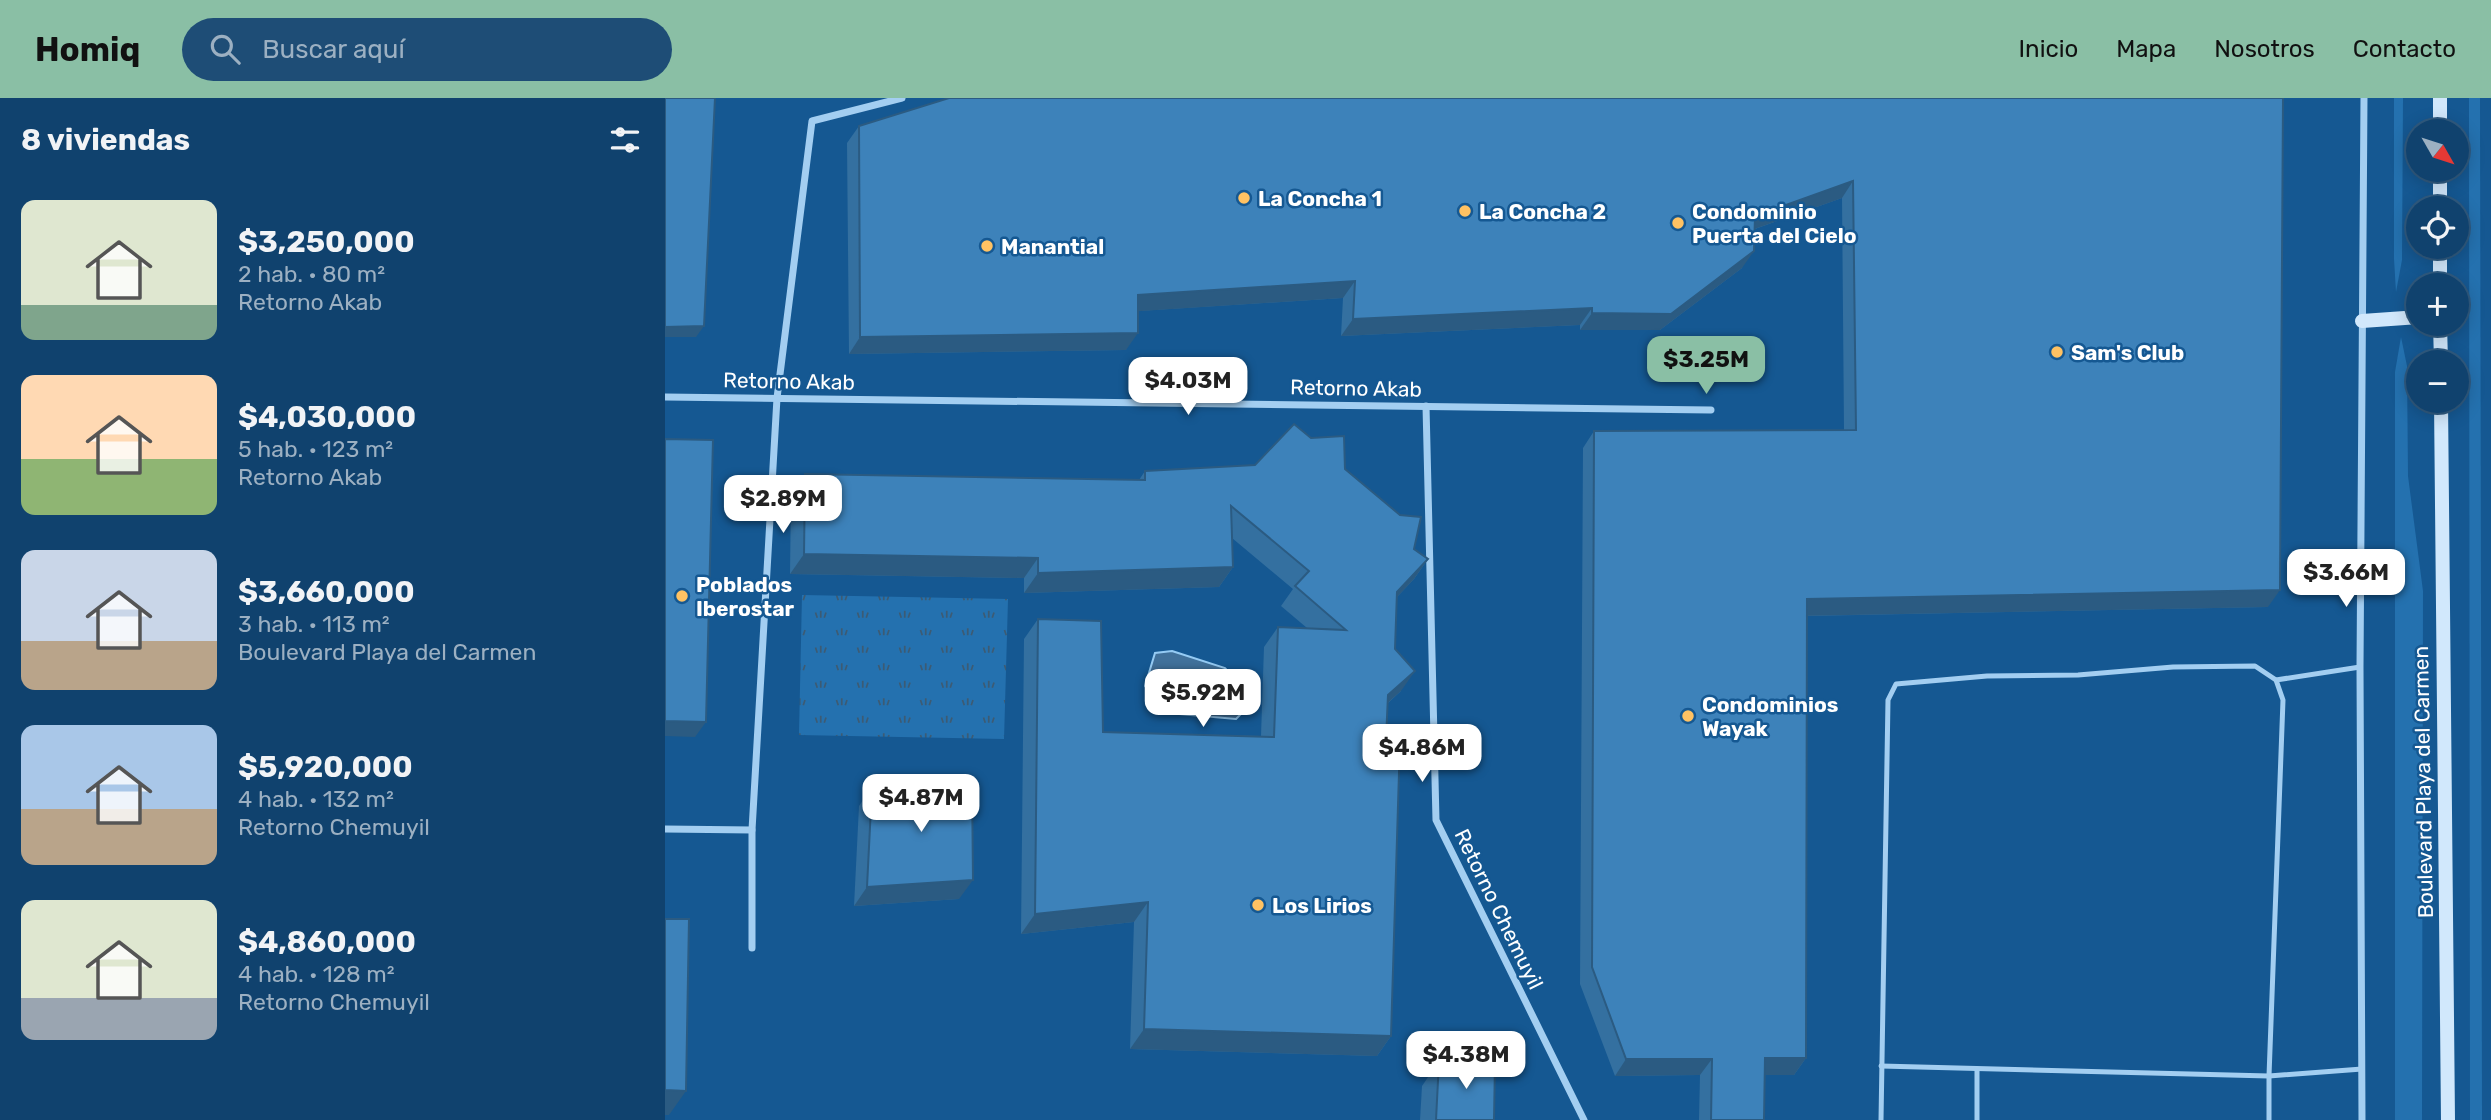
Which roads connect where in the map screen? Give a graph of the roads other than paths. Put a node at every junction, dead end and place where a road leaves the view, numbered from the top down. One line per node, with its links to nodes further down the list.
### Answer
1 (902, 98): 8 (street)
2 (2364, 98): 6 (street)
3 (2439, 98): 4 (main road)
4 (2440, 119)
5 (2406, 318): 6 (main road)
6 (2362, 321): 12 (street)
7 (665, 397): 8 (street, Retorno Akab)
8 (777, 398): 9 (street, Retorno Akab); 15 (street)
9 (1426, 406): 10 (street, Retorno Akab); 21 (street, Retorno Chemuyil)
10 (1711, 410)
11 (2441, 413): 26 (main road, Boulevard Playa del Carmen)
12 (2360, 667): 13 (lane); 19 (street)
13 (2276, 680): 17 (lane); 20 (lane)
14 (665, 829): 15 (street)
15 (752, 830): 16 (street)
16 (752, 948)
17 (1881, 1066): 18 (lane); 22 (lane)
18 (1977, 1069): 20 (lane); 23 (lane)
19 (2362, 1069): 20 (lane); 25 (street)
20 (2269, 1076): 24 (lane)
21 (1584, 1120)
22 (1881, 1120)
23 (1977, 1120)
24 (2269, 1120)
25 (2362, 1120)
26 (2448, 1120)

